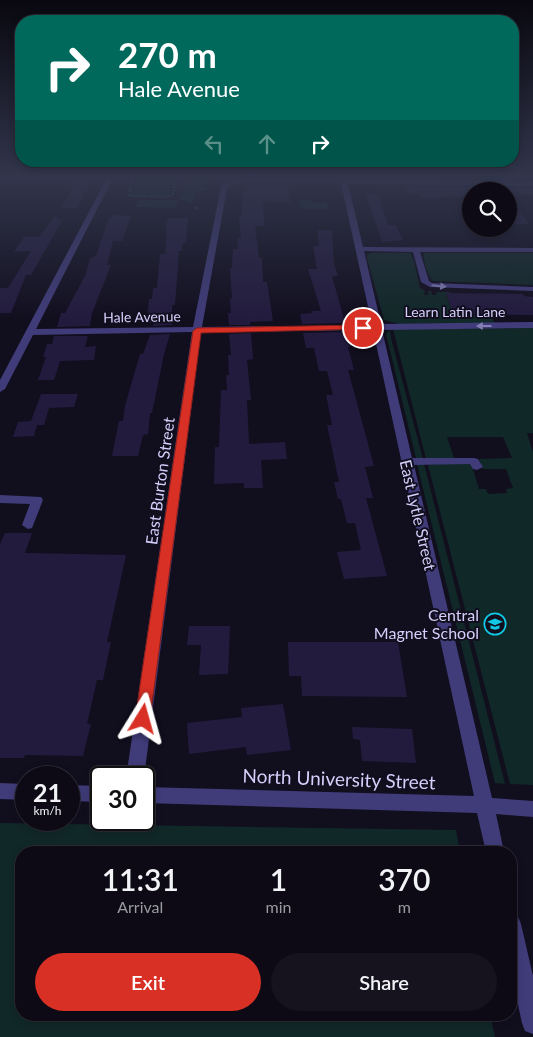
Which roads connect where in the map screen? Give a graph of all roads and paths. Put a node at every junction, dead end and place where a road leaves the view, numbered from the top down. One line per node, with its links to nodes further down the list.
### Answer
1 (86, 224): 11 (street)
2 (217, 224): 10 (street, East Burton Street)
3 (354, 224): 4 (street, East Lytle Street)
4 (360, 249): 5 (street); 9 (street, East Lytle Street)
5 (416, 249): 6 (street); 7 (street, one-way to 7)
6 (533, 250)
7 (533, 289)
8 (533, 325): 9 (street, Learn Latin Lane, one-way to 9)
9 (376, 327): 10 (street, Hale Avenue); 13 (street, East Lytle Street)
10 (197, 331): 11 (street, Hale Avenue); 17 (street, East Burton Street)
11 (29, 332): 12 (street)
12 (0, 389)
13 (406, 462): 14 (street); 21 (street, East Lytle Street)
14 (477, 467)
15 (0, 499): 16 (street)
16 (28, 525)
17 (136, 766)
18 (0, 791): 19 (street)
19 (15, 792)
20 (155, 795): 21 (street, North University Street)
21 (485, 806): 22 (street, North University Street); 23 (street, East Lytle Street)
22 (533, 809)
23 (495, 846)
24 (517, 951): 25 (street)
25 (533, 1023)

